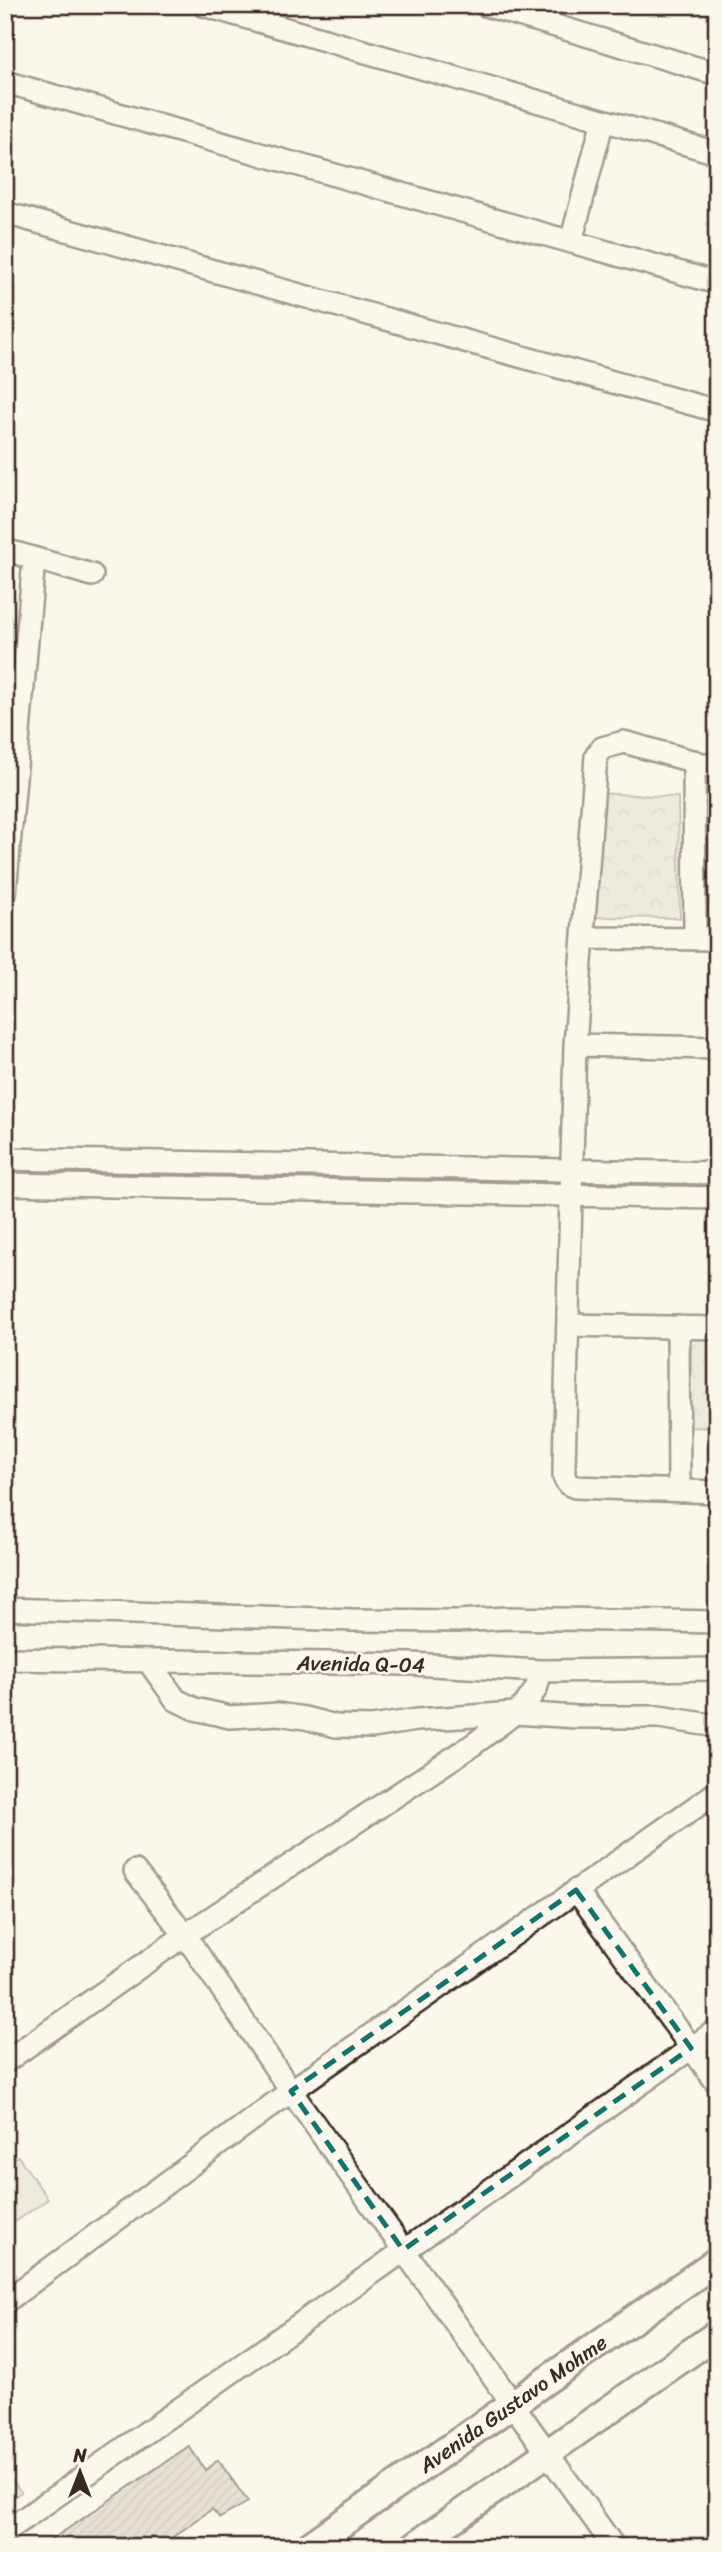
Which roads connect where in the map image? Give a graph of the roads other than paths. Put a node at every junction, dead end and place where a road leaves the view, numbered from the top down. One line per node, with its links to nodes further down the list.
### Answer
1 (203, 5): 5 (street)
2 (485, 5): 3 (street)
3 (717, 74)
4 (5, 82): 8 (street)
5 (603, 120): 6 (street); 8 (street)
6 (717, 153)
7 (5, 213): 10 (street)
8 (571, 242): 9 (street)
9 (717, 283)
10 (717, 411)
11 (5, 550): 12 (street)
12 (34, 559): 13 (street); 14 (street)
13 (92, 575)
14 (15, 676): 17 (street)
15 (694, 761): 16 (street); 19 (street); 20 (street)
16 (717, 768)
17 (9, 798): 18 (street)
18 (5, 894)
19 (583, 938): 20 (street); 22 (street)
20 (695, 939): 21 (street)
21 (717, 939)
22 (575, 1045): 23 (street); 27 (street)
23 (717, 1048)
24 (95, 1153): 25 (street); 26 (street); 30 (street)
25 (5, 1159)
26 (451, 1161): 27 (street); 31 (street)
27 (573, 1168): 28 (street); 32 (street)
28 (717, 1173)
29 (5, 1184): 30 (street)
30 (93, 1185): 31 (street)
31 (452, 1192): 32 (street)
32 (572, 1195): 33 (street); 34 (street)
33 (717, 1198)
34 (570, 1325): 35 (street); 37 (street)
35 (678, 1327): 36 (street); 37 (street)
36 (717, 1328)
37 (679, 1491): 38 (street)
38 (717, 1492)
39 (5, 1609): 40 (street)
40 (717, 1622)
41 (5, 1659): 42 (street, Avenida Q-04)
42 (148, 1661): 44 (street, Avenida Q-04); 45 (street)
43 (717, 1669): 44 (street, Avenida Q-04)
44 (541, 1671): 45 (street)
45 (515, 1713): 46 (street); 50 (street)
46 (717, 1726)
47 (717, 1792): 49 (street)
48 (135, 1871): 50 (street)
49 (576, 1890): 52 (street); 55 (street)
50 (185, 1935): 53 (street); 55 (street)
51 (717, 2030): 52 (street)
52 (691, 2048): 54 (street); 56 (street)
53 (5, 2062)
54 (717, 2083)
55 (291, 2091): 56 (street); 58 (street)
56 (403, 2250): 60 (street); 62 (street)
57 (717, 2262): 60 (street, Avenida Gustavo Mohme)
58 (5, 2302)
59 (717, 2333): 61 (street)
60 (512, 2405): 61 (street); 63 (street, Avenida Gustavo Mohme)
61 (548, 2453): 64 (street); 65 (street)
62 (5, 2532)
63 (308, 2547)
64 (413, 2547)
65 (614, 2547)

